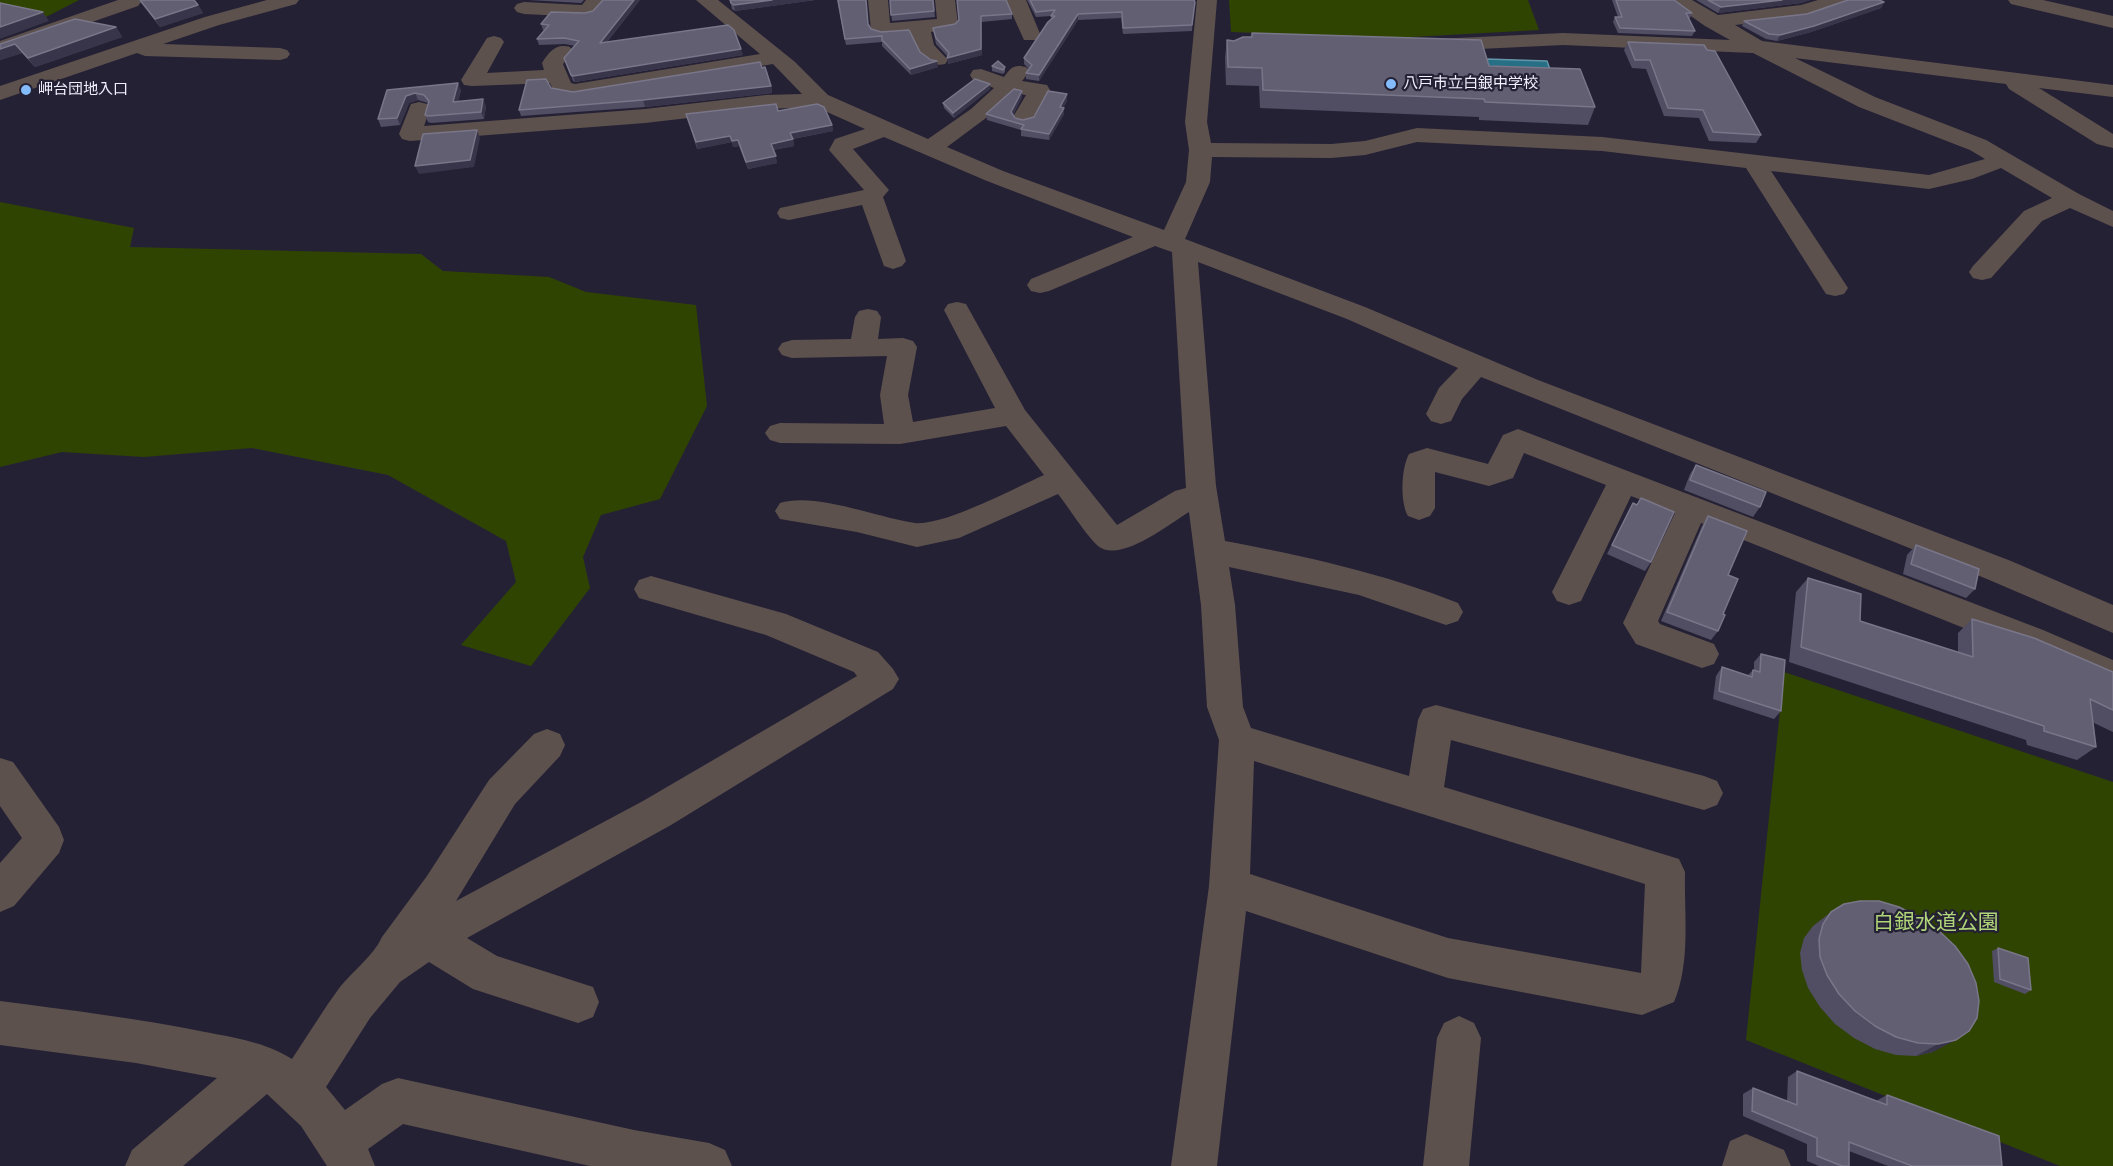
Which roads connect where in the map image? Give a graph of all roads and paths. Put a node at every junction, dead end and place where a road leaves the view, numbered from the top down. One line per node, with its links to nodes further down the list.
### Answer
1 (129, 0): 22 (street)
2 (289, 0): 12 (street)
3 (597, 0): 13 (street)
4 (706, 0): 25 (street)
5 (878, 0): 16 (street)
6 (945, 0): 16 (street)
7 (1016, 0): 17 (street)
8 (1207, 0): 39 (street)
9 (1678, 0): 14 (street)
10 (2018, 0): 15 (street)
11 (1829, 1): 14 (street)
12 (249, 5): 19 (street)
13 (524, 8)
14 (1712, 22): 21 (street)
15 (2113, 22)
16 (920, 27): 26 (street)
17 (1031, 36)
18 (494, 42): 28 (street)
19 (135, 46): 24 (street); 32 (street)
20 (1412, 46): 21 (street)
21 (1757, 47): 30 (street); 40 (street)
22 (0, 48)
23 (562, 51): 28 (street)
24 (280, 54)
25 (777, 57): 28 (street); 33 (street)
26 (938, 60)
27 (981, 75): 29 (street)
28 (557, 76)
29 (1014, 78): 35 (street); 38 (street)
30 (2009, 78): 31 (street); 37 (street)
31 (2113, 91)
32 (0, 93)
33 (820, 100): 34 (street); 36 (street)
34 (419, 109)
35 (1024, 117)
36 (886, 129): 38 (street); 42 (street)
37 (2113, 141)
38 (931, 148): 46 (street)
39 (1201, 150): 41 (street); 46 (street)
40 (2003, 160): 41 (street); 43 (street)
41 (1754, 162): 50 (street)
42 (871, 196): 44 (street); 47 (street)
43 (2070, 199): 45 (street); 48 (street)
44 (789, 213)
45 (2113, 220)
46 (1171, 241): 49 (street); 55 (street); 62 (street)
47 (893, 261)
48 (1982, 272)
49 (1040, 285)
50 (1835, 288)
51 (957, 310): 57 (street)
52 (868, 317): 53 (street)
53 (863, 347): 54 (street); 59 (street)
54 (792, 349)
55 (1476, 365): 56 (street); 64 (street)
56 (1441, 414)
57 (1013, 415): 59 (street); 60 (street)
58 (780, 433): 59 (street)
59 (900, 434)
60 (1063, 479): 62 (street); 66 (street)
61 (1623, 481): 63 (street); 65 (street); 70 (street)
62 (1203, 499): 67 (street)
63 (1419, 508)
64 (1837, 508): 68 (street); 72 (street)
65 (1692, 509): 68 (street); 73 (street)
66 (791, 511)
67 (1210, 551): 71 (street); 75 (street)
68 (1820, 557): 74 (street)
69 (651, 589): 82 (street)
70 (1569, 591)
71 (1446, 612)
72 (2113, 620)
73 (1702, 654)
74 (2113, 676)
75 (1237, 740): 79 (street); 80 (street)
76 (547, 745): 83 (street)
77 (0, 774): 81 (street)
78 (1704, 793): 79 (street)
79 (1424, 797): 80 (street)
80 (1229, 886): 91 (street)
81 (0, 893)
82 (428, 938): 83 (street); 84 (street)
83 (385, 967): 87 (street)
84 (578, 1002)
85 (0, 1023): 87 (street)
86 (1459, 1038): 92 (street)
87 (281, 1078): 88 (street); 89 (street)
88 (345, 1154): 90 (street)
89 (148, 1166)
90 (709, 1166)
91 (1194, 1166)
92 (1446, 1166)
93 (1744, 1166): 94 (street)
94 (1768, 1166)

